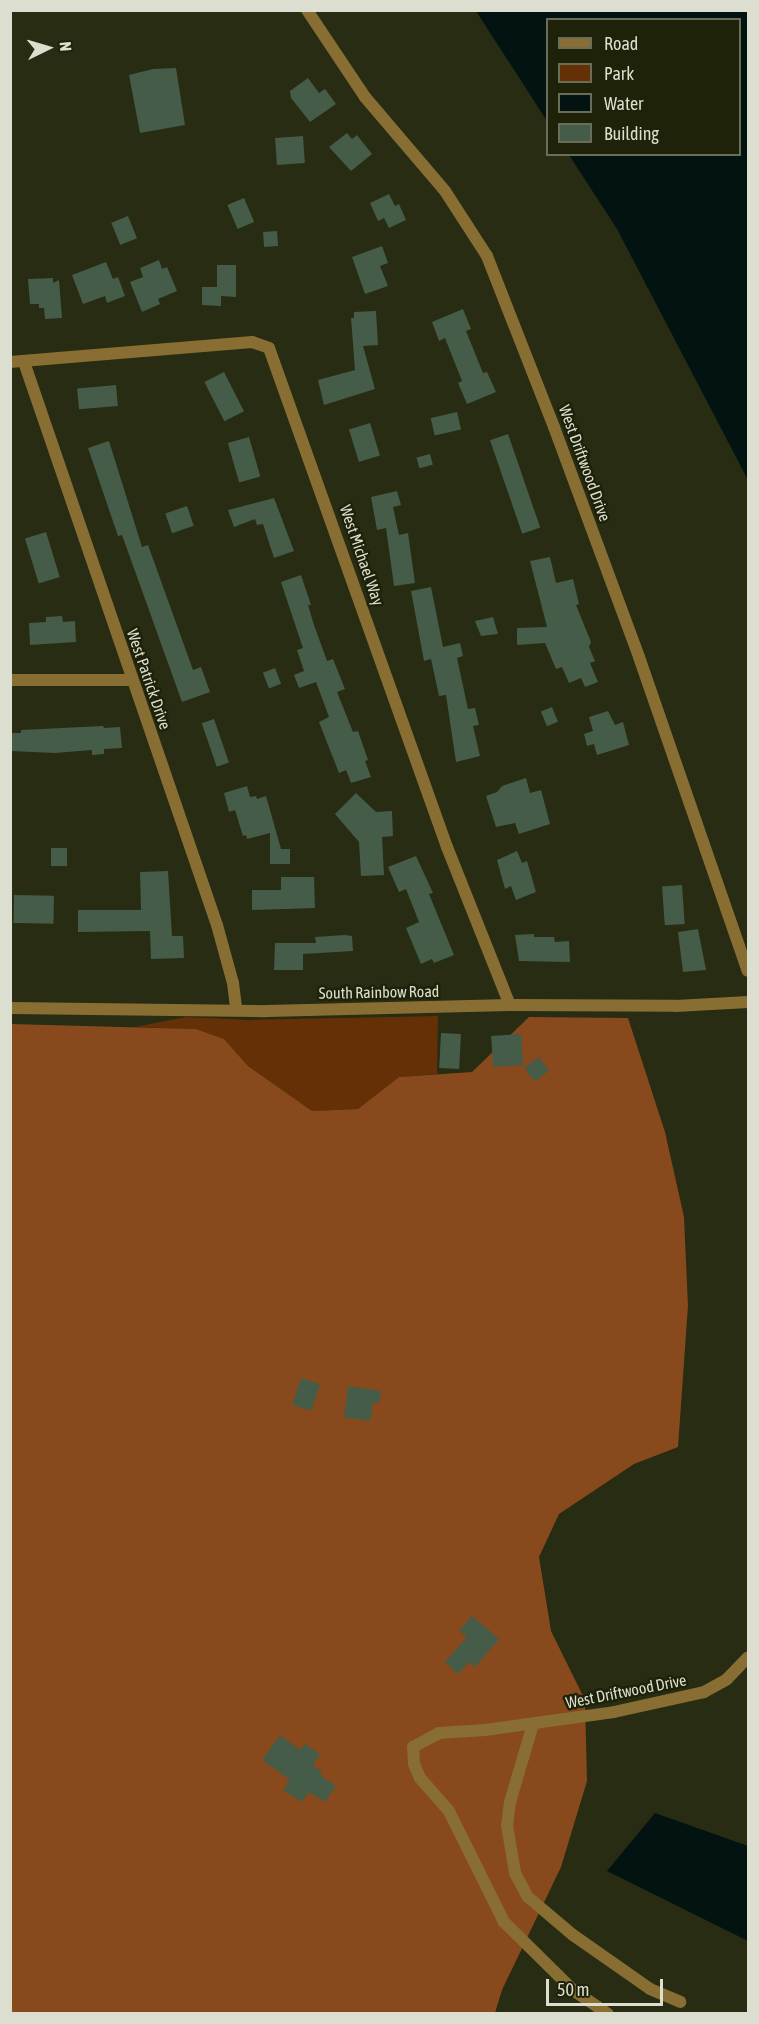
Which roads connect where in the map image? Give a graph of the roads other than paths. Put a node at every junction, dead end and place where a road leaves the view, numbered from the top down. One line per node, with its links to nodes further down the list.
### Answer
1 (307, 10): 6 (street, West Driftwood Drive)
2 (10, 362): 3 (street)
3 (24, 362): 5 (street, West Patrick Drive); 8 (street, West Michael Way)
4 (10, 680): 5 (street)
5 (131, 680): 10 (street, West Patrick Drive)
6 (748, 971)
7 (748, 1002): 8 (street, South Rainbow Road)
8 (510, 1005): 10 (street, South Rainbow Road)
9 (10, 1008): 10 (street, South Rainbow Road)
10 (236, 1009)
11 (748, 1657): 12 (street, West Driftwood Drive)
12 (533, 1724): 13 (street); 14 (street, West Driftwood Drive)
13 (680, 2002)
14 (608, 2013)

